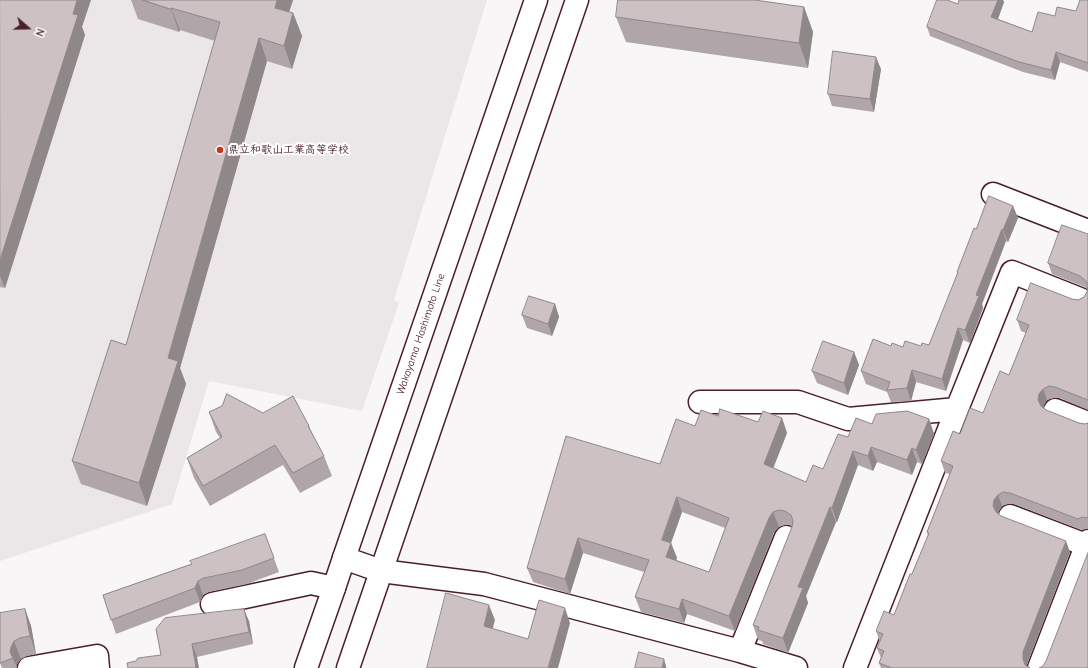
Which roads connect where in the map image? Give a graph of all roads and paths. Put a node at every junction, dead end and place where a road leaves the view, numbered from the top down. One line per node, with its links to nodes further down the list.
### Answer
1 (536, 0): 13 (street, Wakayama Hashimoto Line)
2 (577, 0): 14 (street)
3 (993, 194): 4 (street)
4 (1088, 231)
5 (1080, 299): 7 (street)
6 (700, 402): 7 (street)
7 (957, 409): 23 (street)
8 (1055, 410): 9 (street)
9 (1088, 422)
10 (1010, 516): 12 (street)
11 (786, 537): 17 (street)
12 (1087, 543): 24 (street)
13 (344, 558): 14 (street); 15 (street, Wakayama Hashimoto Line)
14 (381, 571): 17 (street); 21 (street)
15 (334, 588): 16 (street); 20 (street, Wakayama Hashimoto Line)
16 (212, 604)
17 (740, 651): 22 (street)
18 (29, 668): 19 (street)
19 (98, 668)
20 (306, 668)
21 (348, 668)
22 (796, 668)
23 (855, 668)
24 (1039, 668)

